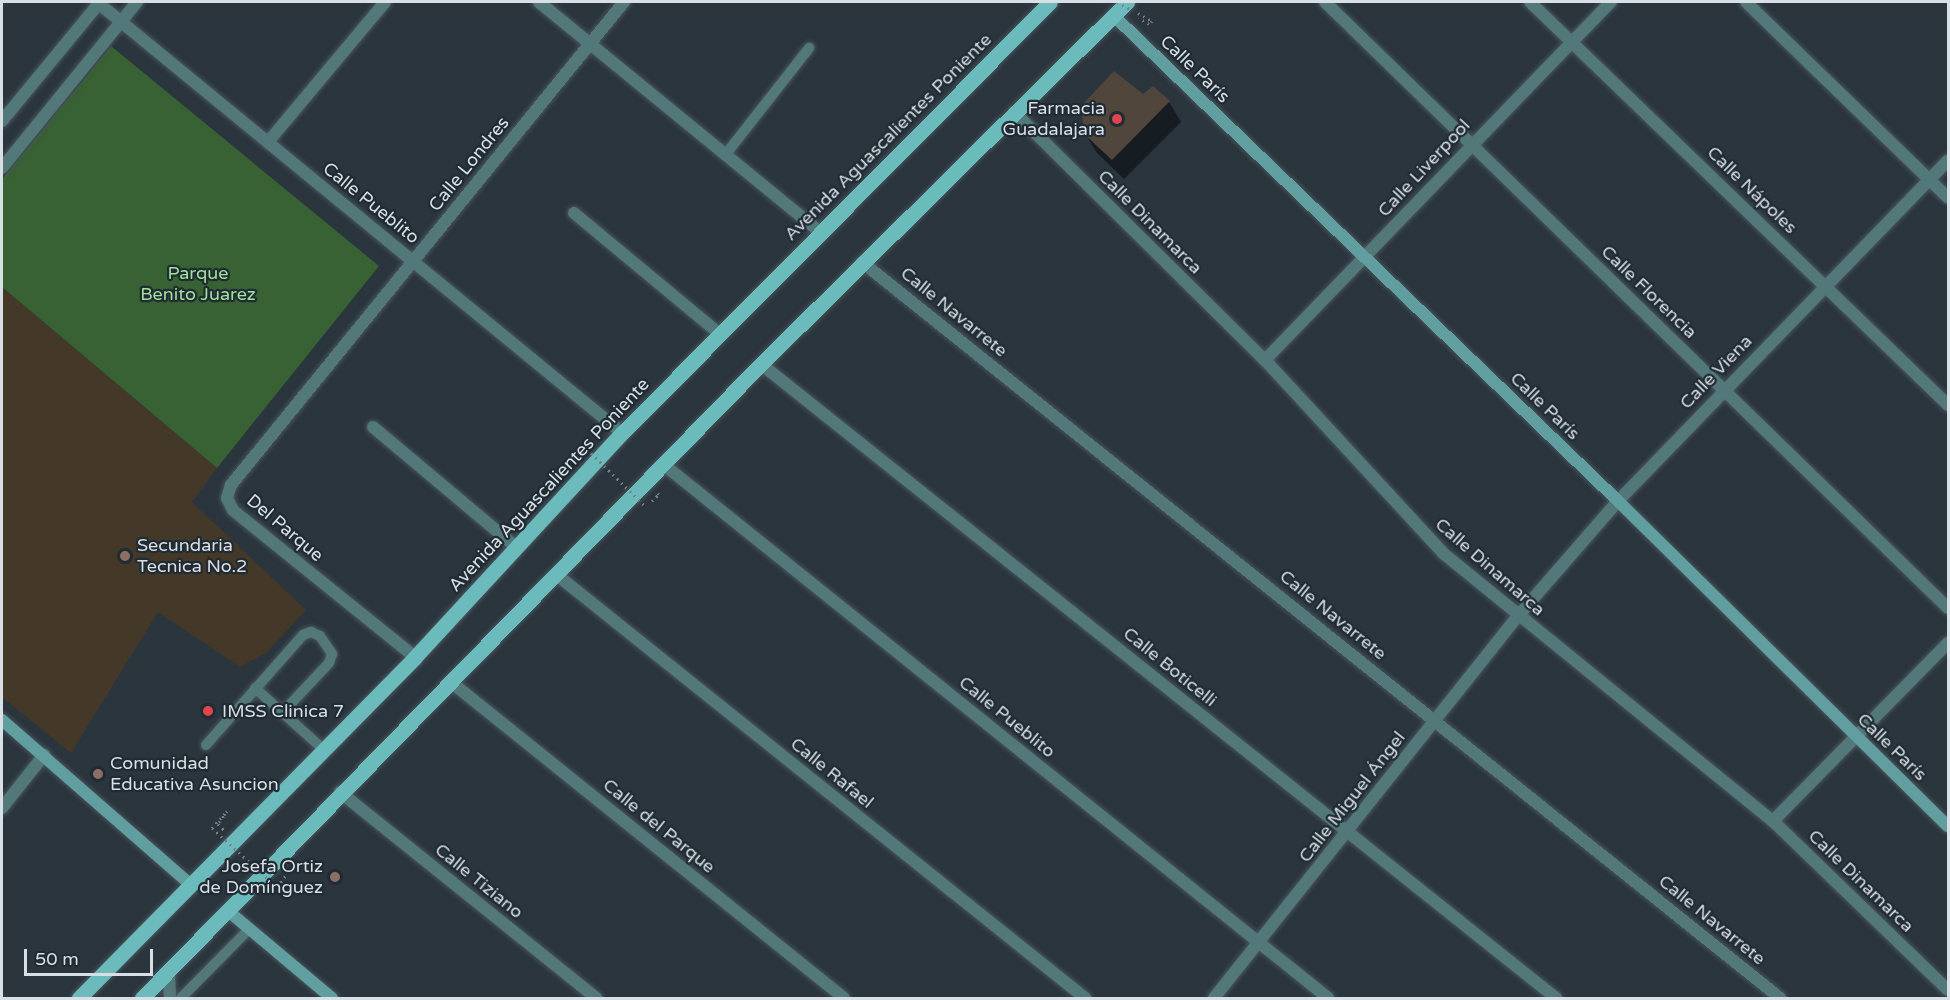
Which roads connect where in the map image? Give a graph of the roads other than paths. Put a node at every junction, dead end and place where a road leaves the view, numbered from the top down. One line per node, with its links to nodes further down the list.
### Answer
1 (99, 2): 13 (street, Calle Pueblito); 18 (street)
2 (137, 2): 13 (street)
3 (385, 2): 19 (street)
4 (539, 2): 14 (street)
5 (624, 2): 14 (street, Calle Londres)
6 (1050, 2): 27 (main road, Avenida Aguascalientes Poniente)
7 (1324, 2): 20 (street, Calle Florencia)
8 (1530, 2): 15 (street, Calle Nápoles)
9 (1611, 2): 15 (street, Calle Liverpool)
10 (1746, 2): 24 (street)
11 (1115, 8): 12 (main road); 17 (main road); 28 (street, Calle París)
12 (1131, 9)
13 (121, 21): 19 (street, Calle Pueblito); 23 (street)
14 (589, 42): 21 (street); 29 (street, Calle Londres)
15 (1571, 42): 20 (street, Calle Liverpool); 31 (street, Calle Nápoles)
16 (809, 48): 21 (lane)
17 (1014, 112): 30 (main road); 33 (street, Calle Dinamarca)
18 (2, 121)
19 (268, 142): 29 (street, Calle Pueblito)
20 (1470, 144): 28 (street, Calle Liverpool); 36 (street, Calle Florencia)
21 (726, 154): 27 (street)
22 (1948, 161): 24 (street, Calle Viena)
23 (2, 168)
24 (1930, 180): 25 (street); 31 (street, Calle Viena)
25 (1948, 198)
26 (574, 213): 32 (street)
27 (820, 232): 32 (main road, Avenida Aguascalientes Poniente)
28 (1364, 257): 33 (street, Calle Liverpool); 41 (street, Calle París)
29 (414, 262): 35 (street, Calle Londres); 39 (street, Calle Pueblito)
30 (862, 262): 34 (main road); 52 (street, Calle Navarrete)
31 (1826, 284): 36 (street, Calle Viena); 37 (street, Calle Nápoles)
32 (721, 335): 39 (main road, Avenida Aguascalientes Poniente)
33 (1265, 360): 45 (street, Calle Dinamarca)
34 (761, 364): 40 (main road); 61 (street, Calle Boticelli)
35 (319, 376): 47 (street, Del Parque)
36 (1724, 389): 41 (street, Calle Viena); 44 (street, Calle Florencia)
37 (1948, 405)
38 (373, 427): 42 (street)
39 (622, 433): 42 (main road, Avenida Aguascalientes Poniente)
40 (663, 464): 43 (main road); 65 (street, Calle Pueblito)
41 (1618, 501): 45 (street, Calle Viena); 53 (street, Calle París)
42 (516, 547): 47 (main road, Avenida Aguascalientes Poniente)
43 (557, 575): 48 (main road); 75 (street, Calle Rafael)
44 (1948, 608)
45 (1518, 616): 52 (street, Calle Miguel Ángel); 59 (street, Calle Dinamarca)
46 (1948, 643): 53 (street)
47 (416, 657): 55 (main road, Avenida Aguascalientes Poniente)
48 (451, 682): 57 (main road); 74 (street, Calle del Parque)
49 (255, 688): 50 (lane); 50 (lane); 54 (lane)
50 (283, 712): 55 (lane)
51 (2, 720): 56 (street)
52 (1436, 720): 61 (street, Calle Miguel Ángel); 79 (street, Calle Navarrete)
53 (1855, 737): 59 (street); 60 (street, Calle París)
54 (206, 745)
55 (324, 750): 62 (main road, Avenida Aguascalientes Poniente)
56 (44, 755): 58 (street); 62 (street)
57 (340, 792): 63 (main road); 73 (street, Calle Tiziano)
58 (2, 808)
59 (1773, 821): 67 (street, Calle Dinamarca)
60 (1948, 826)
61 (1348, 832): 65 (street, Calle Miguel Ángel); 78 (street, Calle Boticelli)
62 (192, 886): 68 (main road, Avenida Aguascalientes Poniente)
63 (227, 910): 64 (street); 66 (main road)
64 (249, 929): 71 (lane); 72 (street)
65 (1258, 943): 76 (street, Calle Miguel Ángel); 77 (street, Calle Pueblito)
66 (169, 971): 69 (main road); 70 (street)
67 (1948, 990)
68 (79, 999)
69 (142, 999)
70 (170, 999)
71 (181, 999)
72 (332, 999)
73 (596, 999)
74 (843, 999)
75 (1085, 999)
76 (1214, 999)
77 (1328, 999)
78 (1556, 999)
79 (1780, 999)

